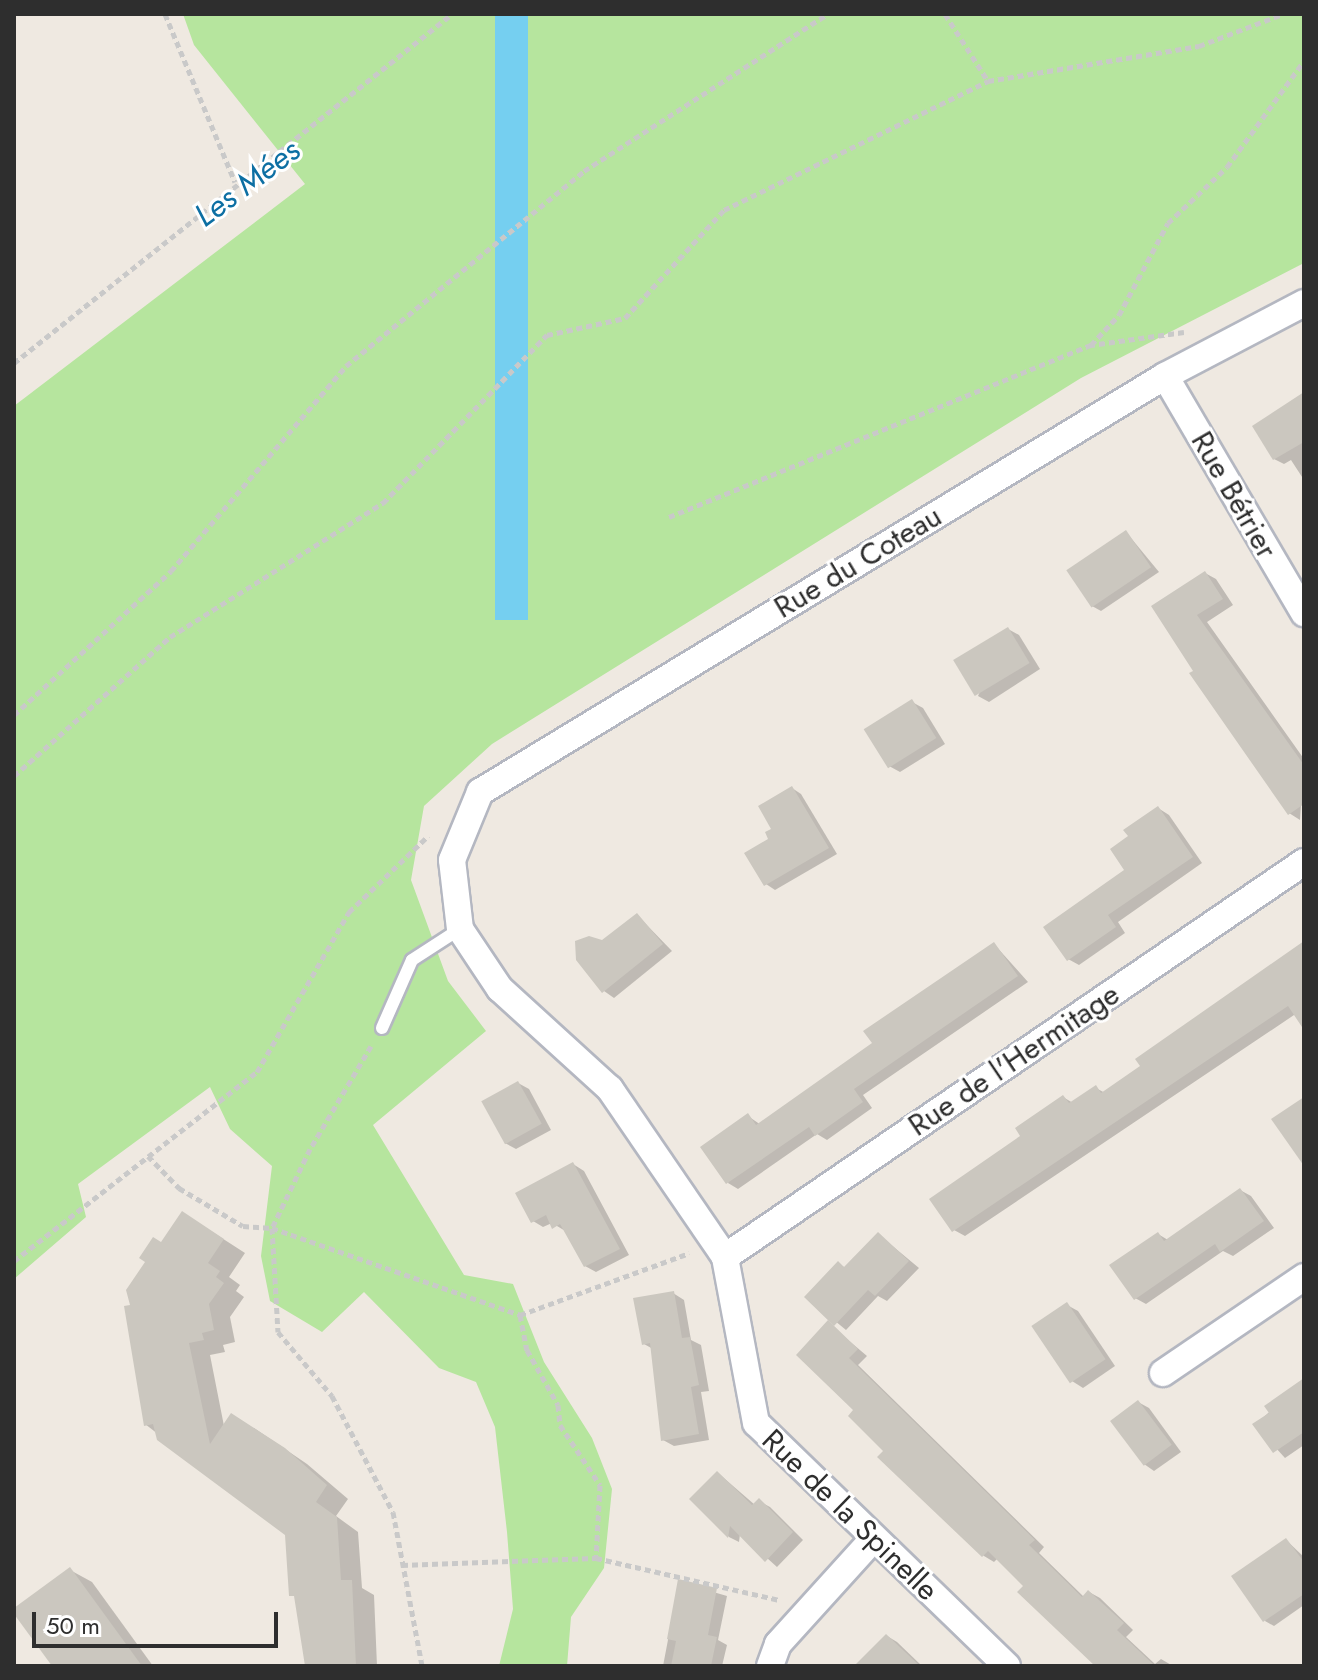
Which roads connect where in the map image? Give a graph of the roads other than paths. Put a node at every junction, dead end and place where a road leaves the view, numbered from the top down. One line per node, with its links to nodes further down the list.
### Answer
1 (1304, 303): 2 (street, Rue du Coteau)
2 (1165, 376): 3 (street, Rue Bétrier); 4 (street, Rue du Coteau)
3 (1304, 613)
4 (452, 860): 6 (street, Rue de la Spinelle)
5 (1304, 862): 8 (street, Rue de l'Hermitage)
6 (460, 929): 7 (lane); 8 (street, Rue de la Spinelle)
7 (382, 1028)
8 (720, 1250): 11 (street, Rue de la Spinelle)
9 (1302, 1282): 10 (street)
10 (1163, 1373)
11 (874, 1538): 12 (street); 13 (street, Rue de la Spinelle)
12 (770, 1666)
13 (1007, 1666)

